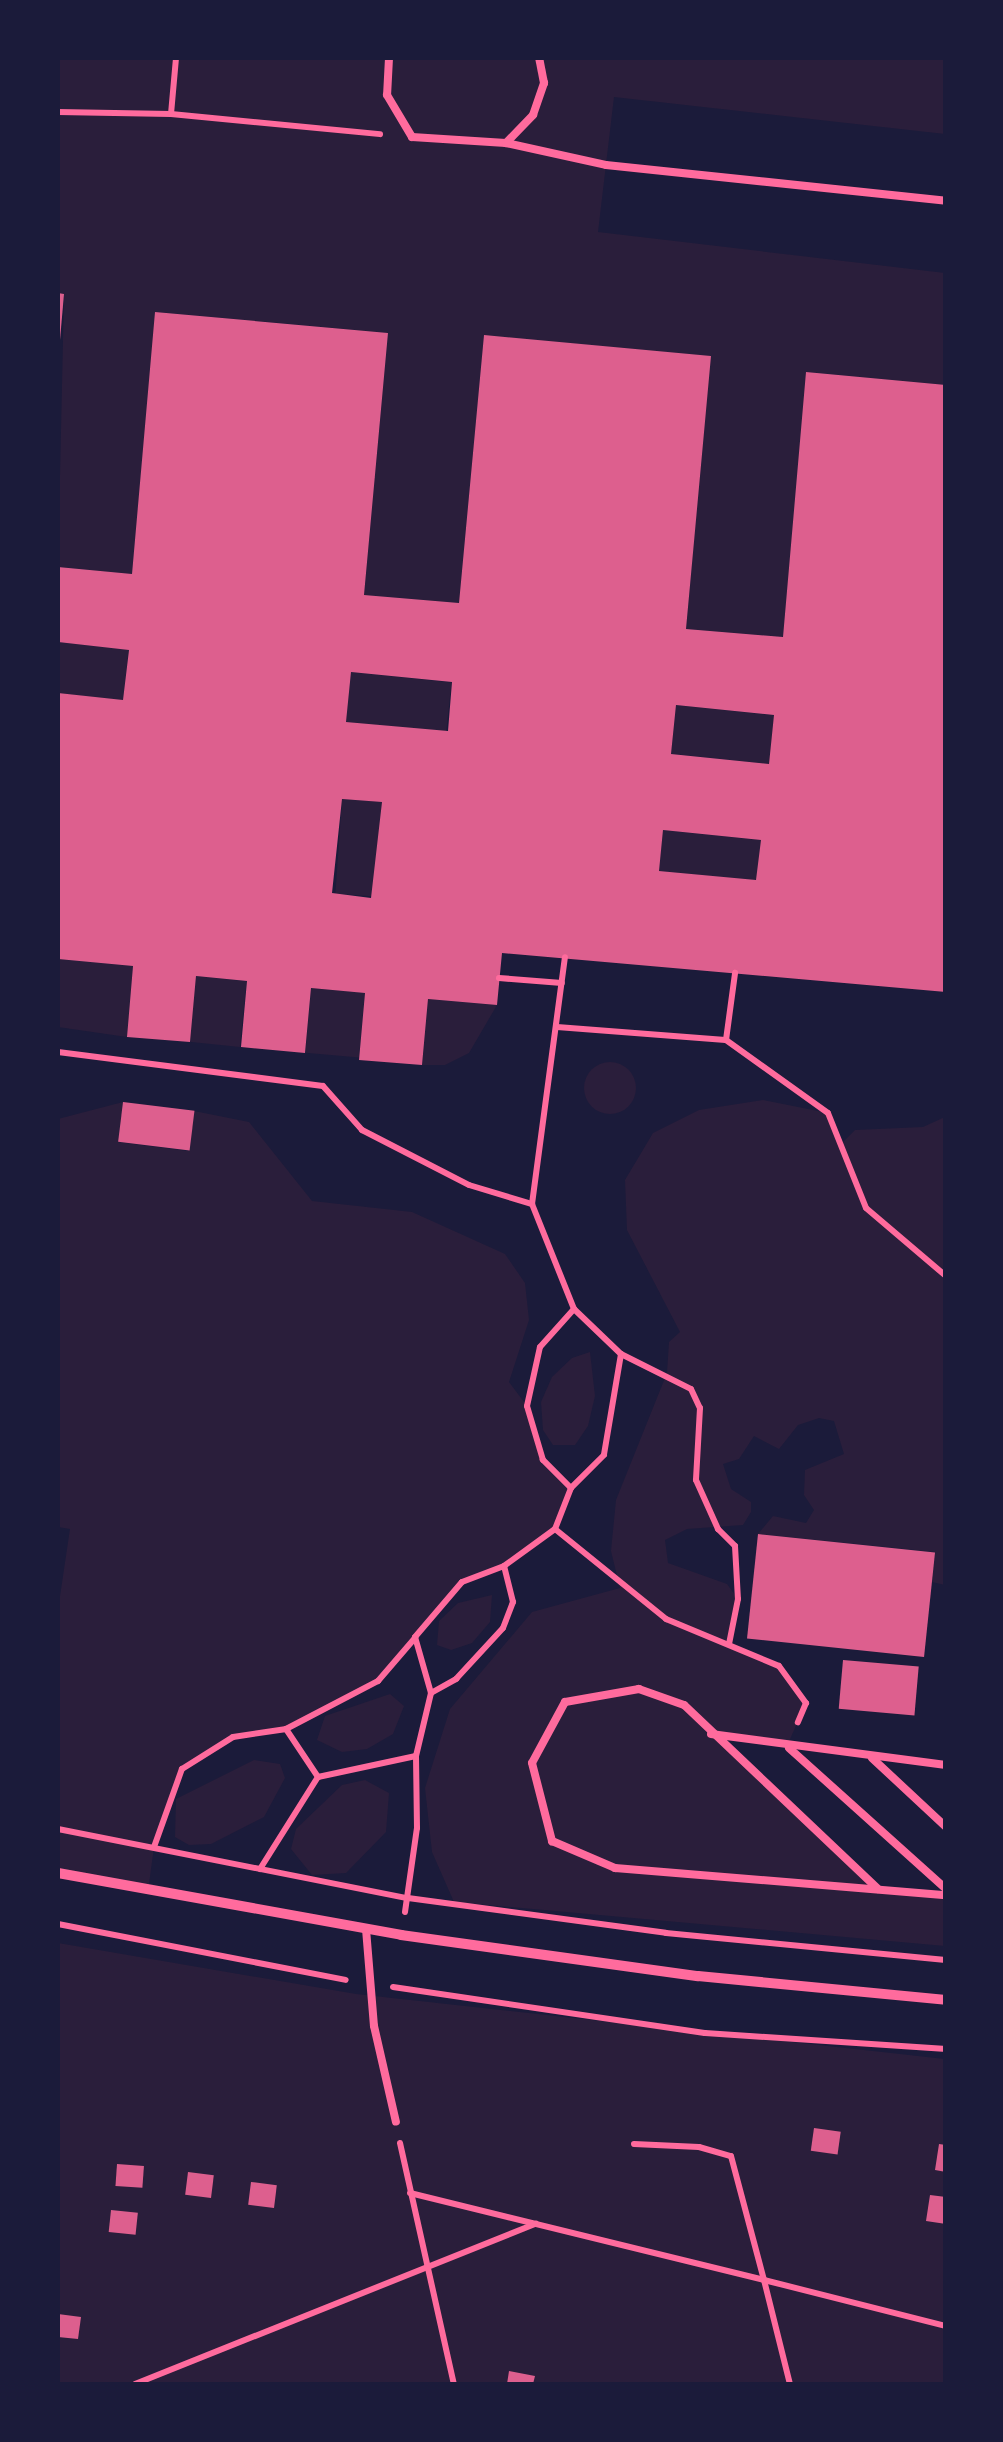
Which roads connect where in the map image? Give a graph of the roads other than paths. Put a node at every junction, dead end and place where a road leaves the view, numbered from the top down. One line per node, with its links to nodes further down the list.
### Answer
1 (389, 58): 3 (lane)
2 (539, 58): 3 (lane)
3 (506, 143): 4 (lane)
4 (946, 201)
5 (711, 1734): 6 (lane); 11 (lane); 11 (lane)
6 (788, 1746): 7 (lane); 12 (lane)
7 (870, 1756): 8 (lane); 9 (lane)
8 (944, 1766)
9 (946, 1827)
10 (58, 1872): 13 (street)
11 (878, 1889): 12 (lane)
12 (946, 1892)
13 (366, 1928): 14 (street); 15 (lane)
14 (946, 2000)
15 (396, 2122)

